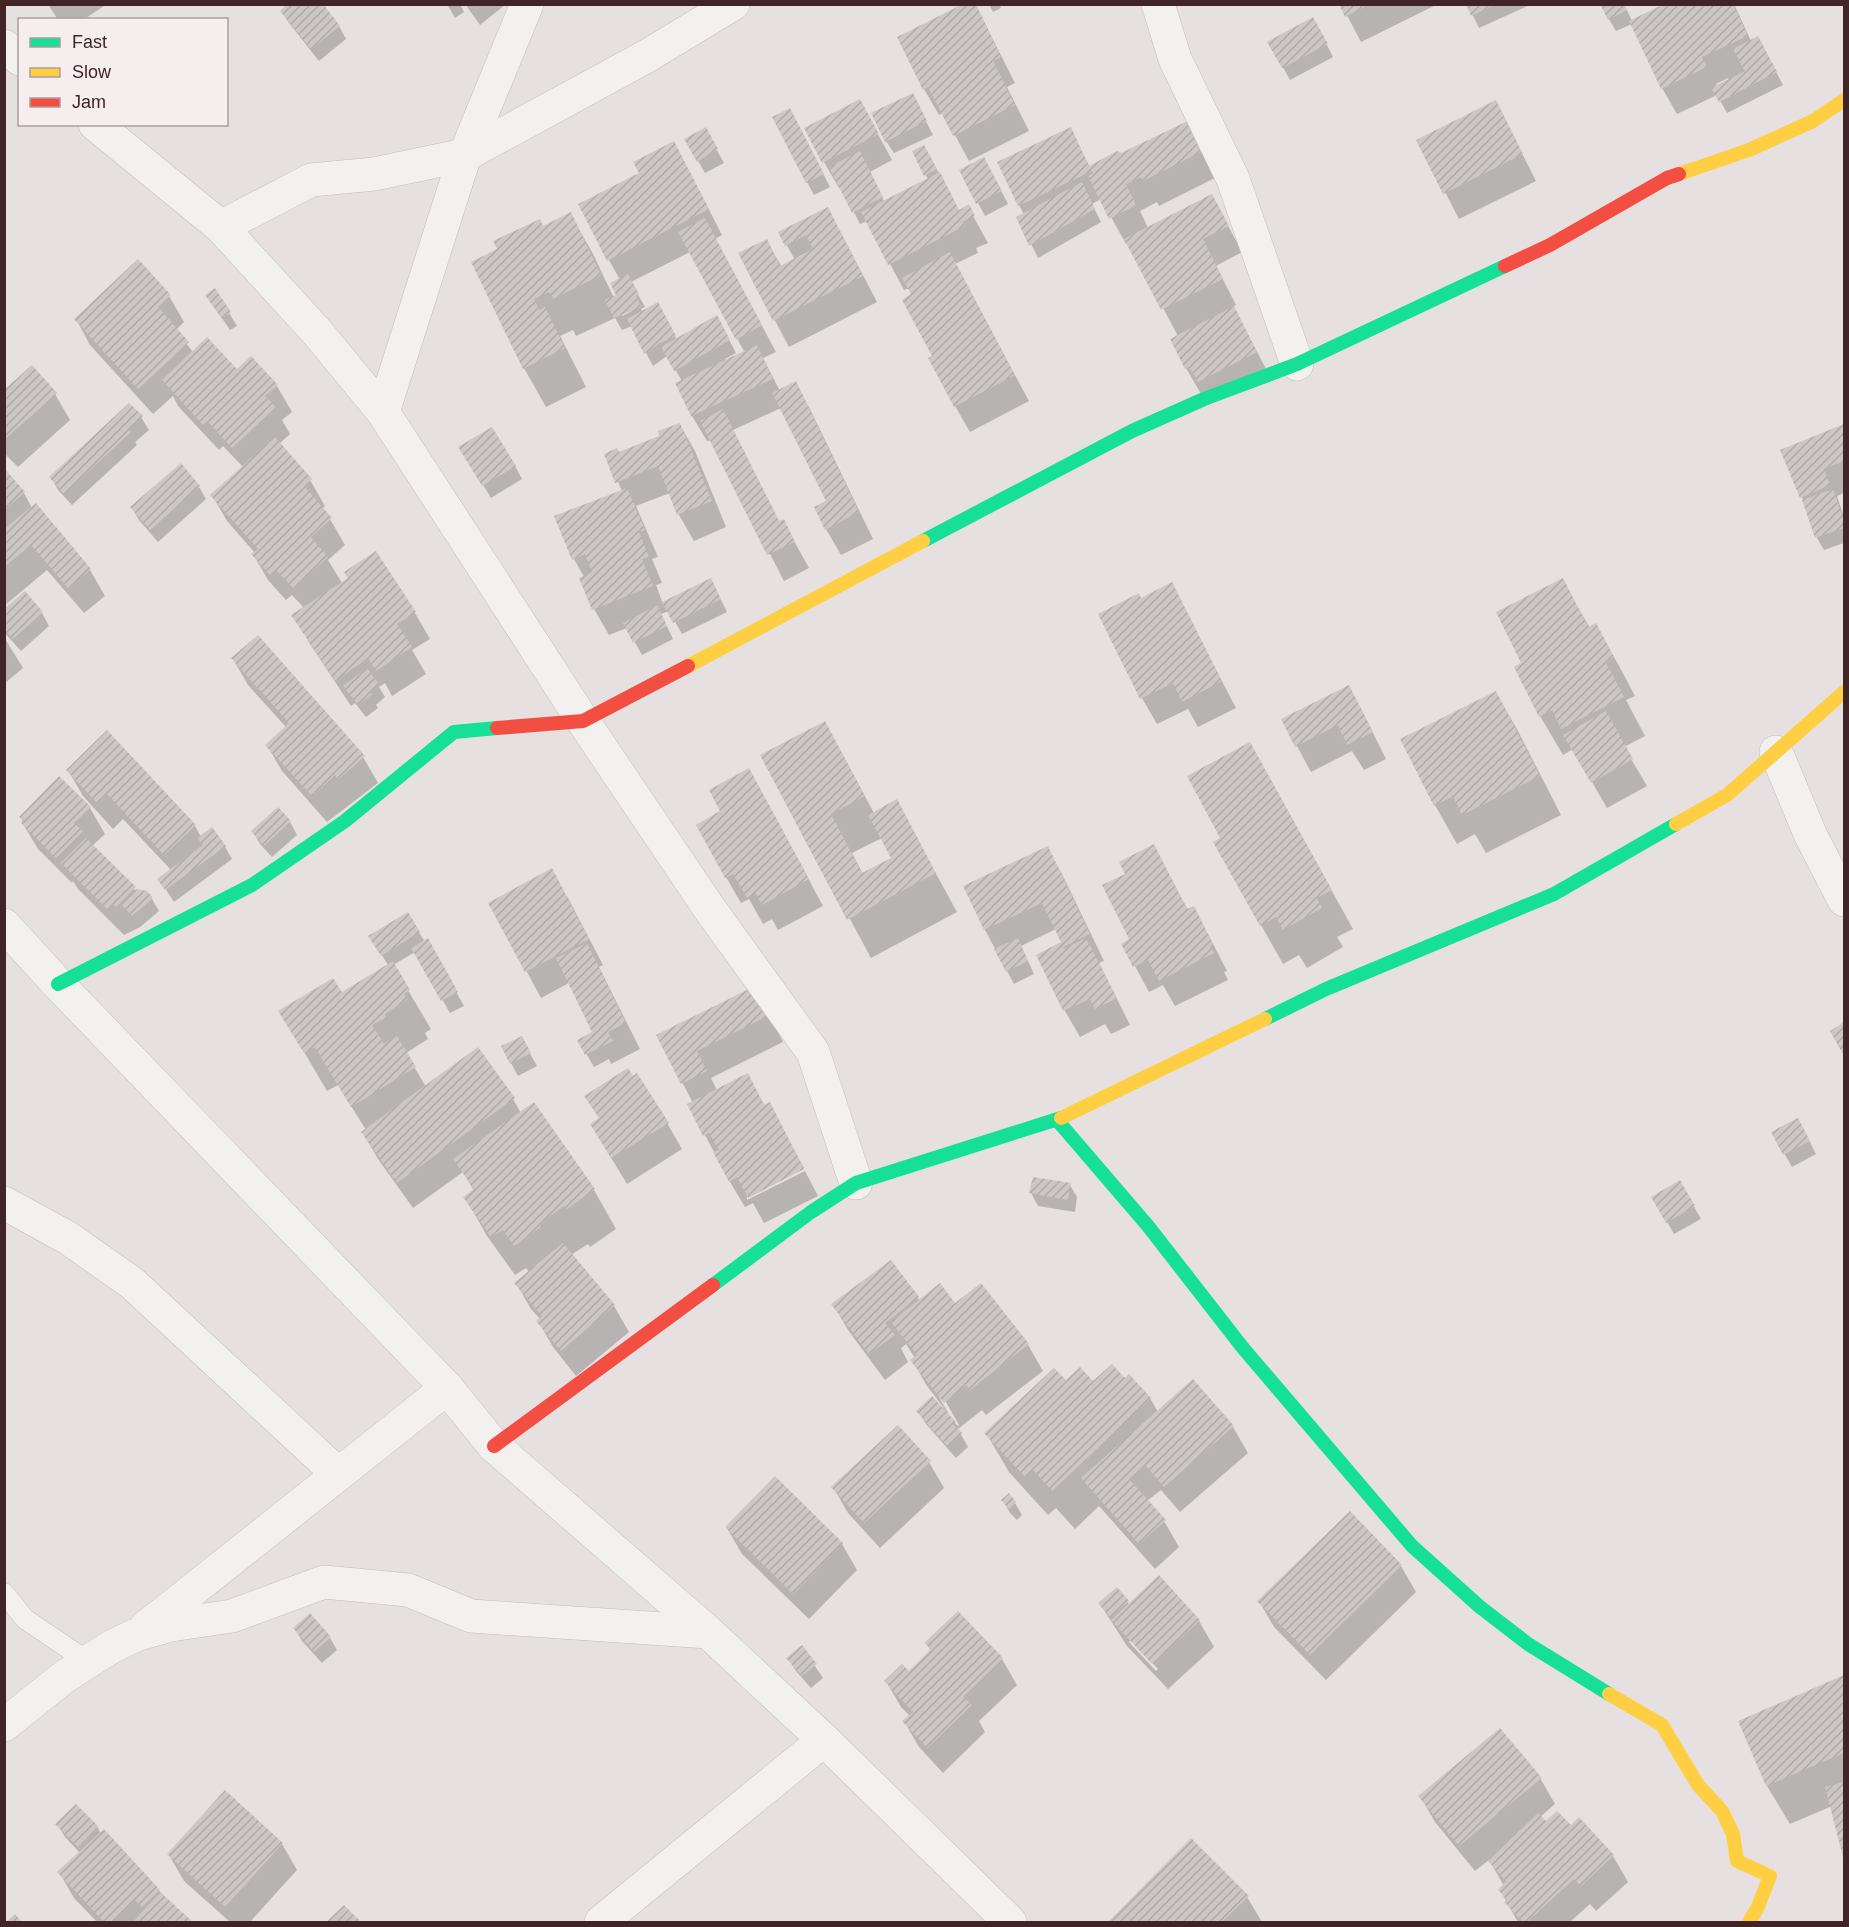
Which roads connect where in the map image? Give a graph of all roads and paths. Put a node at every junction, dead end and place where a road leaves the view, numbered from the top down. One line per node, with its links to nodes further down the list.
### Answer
1 (527, 4): 8 (street)
2 (733, 4): 8 (street)
3 (1158, 4): 10 (street)
4 (4, 46): 5 (street)
5 (18, 57)
6 (1845, 100): 10 (street)
7 (97, 126): 9 (street)
8 (465, 155): 9 (street); 11 (street)
9 (220, 227): 11 (street)
10 (1297, 364): 13 (street)
11 (383, 412): 13 (street)
12 (1845, 692): 14 (street)
13 (583, 721): 17 (street); 19 (street)
14 (1776, 752): 15 (street); 18 (street)
15 (1845, 900)
16 (4, 925): 17 (street)
17 (58, 984): 21 (street)
18 (1057, 1120): 19 (street); 32 (street)
19 (856, 1183): 22 (street)
20 (4, 1203): 23 (street)
21 (447, 1388): 22 (street); 23 (street)
22 (494, 1446): 25 (street)
23 (338, 1474): 26 (street)
24 (4, 1593): 27 (lane)
25 (708, 1632): 26 (street); 29 (street)
26 (136, 1635): 27 (street)
27 (87, 1661): 28 (street)
28 (4, 1725)
29 (824, 1740): 30 (street); 31 (street)
30 (601, 1923)
31 (1010, 1923)
32 (1749, 1923)

